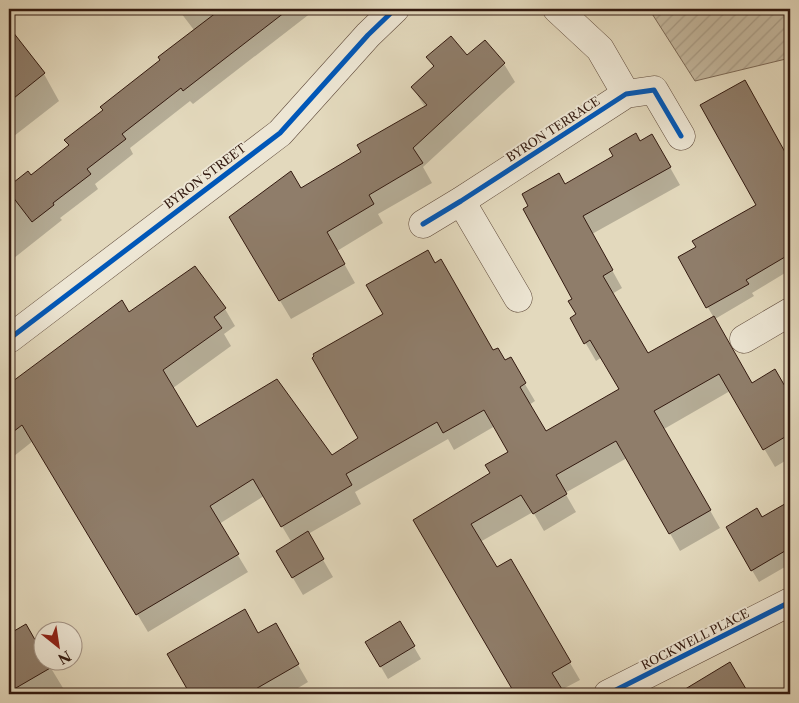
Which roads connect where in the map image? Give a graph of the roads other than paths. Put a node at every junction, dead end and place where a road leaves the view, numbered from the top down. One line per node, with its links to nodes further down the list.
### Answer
1 (395, 9): 9 (street, BYRON STREET)
2 (557, 9): 3 (street)
3 (626, 94): 4 (street, BYRON TERRACE); 5 (street, BYRON TERRACE)
4 (681, 136)
5 (461, 201): 6 (street, BYRON TERRACE); 7 (street)
6 (422, 224)
7 (518, 298)
8 (788, 318): 10 (street)
9 (9, 339)
10 (744, 339)
11 (790, 602): 12 (street, ROCKWELL PLACE)
12 (608, 694)

